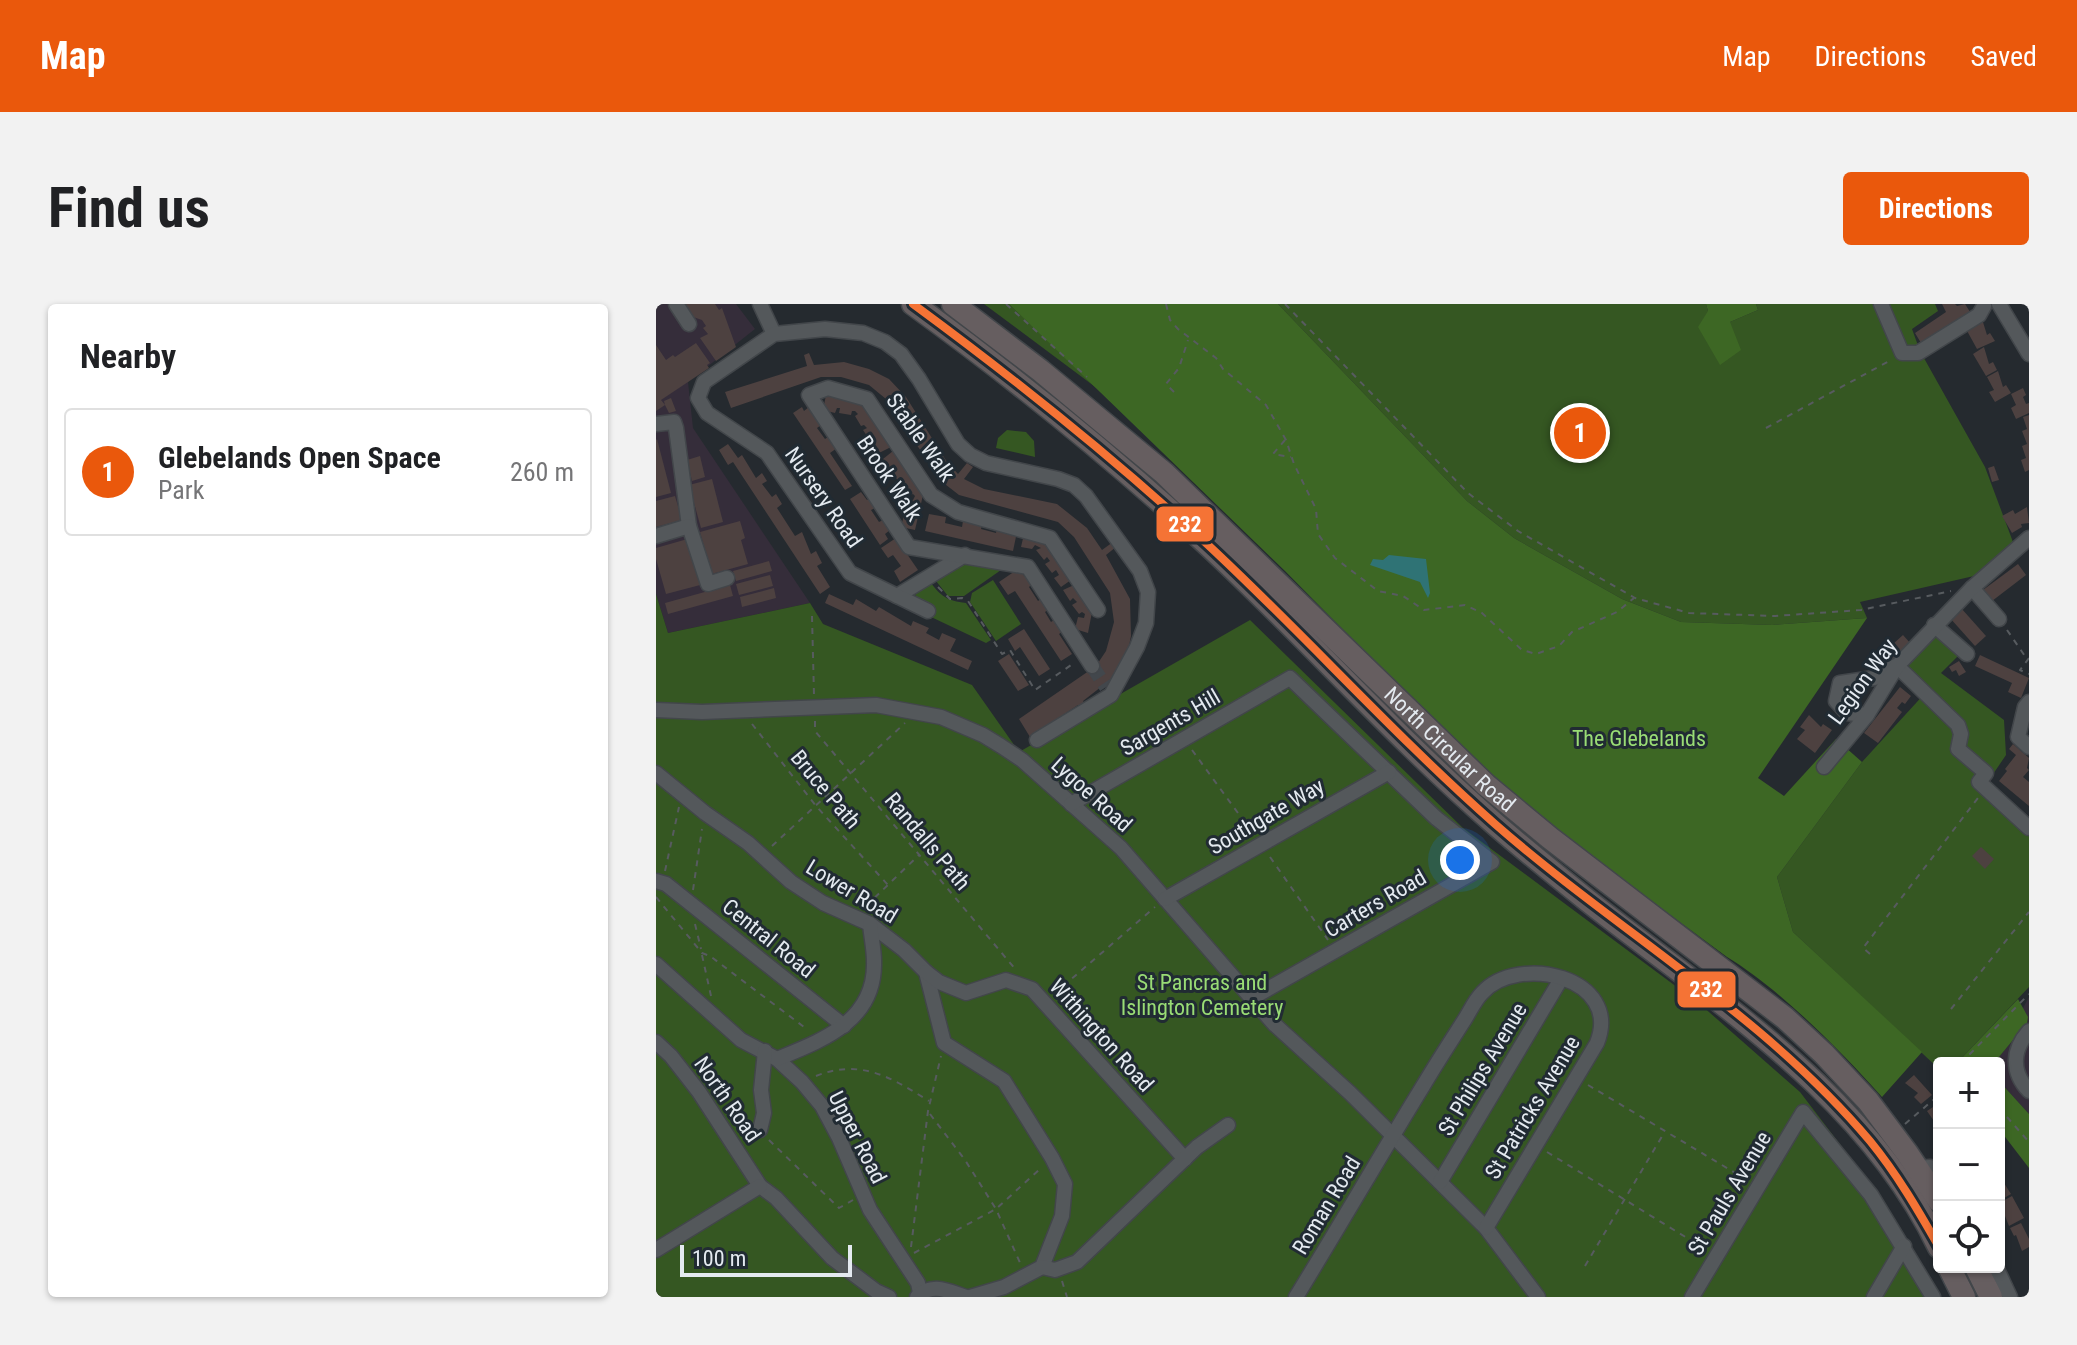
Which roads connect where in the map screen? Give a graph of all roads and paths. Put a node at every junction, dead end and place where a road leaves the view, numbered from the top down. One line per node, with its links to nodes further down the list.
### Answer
1 (676, 304): 11 (street)
2 (760, 304): 12 (street)
3 (913, 304): 110 (highway, North Circular Road)
4 (953, 304): 16 (highway, North Circular Road)
5 (973, 304): 16 (highway)
6 (1006, 304): 17 (path)
7 (1166, 304): 13 (path)
8 (1285, 304): 32 (path)
9 (1881, 304): 14 (street)
10 (1990, 305): 14 (street); 15 (street)
11 (689, 324)
12 (774, 334): 31 (street, Nursery Road); 50 (street)
13 (1188, 339): 18 (path); 22 (path)
14 (1902, 353): 21 (path)
15 (2029, 354)
16 (1041, 371): 102 (highway, North Circular Road)
17 (1087, 377)
18 (1174, 392)
19 (809, 395): 27 (street, Brook Walk); 33 (street, Stable Walk)
20 (656, 424): 24 (street)
21 (1766, 428)
22 (1286, 440): 23 (path); 23 (path)
23 (1292, 457): 32 (path)
24 (689, 526): 25 (street); 29 (street)
25 (656, 536)
26 (2029, 538): 30 (street, Legion Way)
27 (965, 555): 28 (street); 40 (street, Brook Walk)
28 (930, 576): 31 (street); 40 (path)
29 (727, 578)
30 (1972, 588): 32 (path); 36 (street); 37 (street, Legion Way)
31 (897, 596): 34 (street, Nursery Road)
32 (1635, 598)
33 (1098, 610)
34 (928, 611)
35 (812, 616): 45 (path, Randalls Path)
36 (1999, 619): 39 (path)
37 (1934, 625): 38 (street); 41 (street, Legion Way)
38 (1967, 654)
39 (2028, 658): 42 (path)
40 (1088, 660)
41 (1897, 666): 49 (street, Legion Way); 49 (street); 56 (street)
42 (2029, 674)
43 (1290, 678): 53 (street, Carters Road); 58 (street, Sargents Hill)
44 (2029, 702): 51 (street)
45 (814, 707): 47 (street, Lygoe Road); 48 (street, Lygoe Road); 55 (path, Randalls Path)
46 (656, 710): 47 (street, Lygoe Road)
47 (742, 710): 59 (path, Bruce Path)
48 (917, 711): 55 (path); 58 (street, Lygoe Road)
49 (1867, 715): 52 (street, Legion Way)
50 (1037, 740)
51 (2029, 747)
52 (1824, 767)
53 (1389, 772): 66 (street, Southgate Way); 76 (street, Carters Road)
54 (656, 773): 57 (street, Lower Road)
55 (850, 775): 59 (path); 61 (path, Randalls Path)
56 (1985, 788): 60 (street); 70 (path)
57 (682, 794): 62 (street, Lower Road); 63 (path)
58 (1071, 804): 66 (street, Lygoe Road)
59 (816, 806): 62 (path); 64 (path, Bruce Path)
60 (2029, 828)
61 (920, 855): 64 (path); 74 (path, Randalls Path)
62 (762, 856): 68 (street, Lower Road)
63 (659, 882): 79 (street, Central Road)
64 (888, 885): 68 (path)
65 (656, 897): 81 (path)
66 (1165, 899): 76 (street, Lygoe Road); 77 (path)
67 (2029, 912): 78 (path)
68 (854, 917): 69 (street, Lower Road)
69 (870, 924): 72 (street, Lower Road); 79 (street)
70 (1870, 954)
71 (656, 964): 84 (street, Upper Road)
72 (926, 972): 74 (street, Withington Road); 83 (street)
73 (1561, 979): 86 (street, St Patricks Avenue); 97 (street, Roman Road); 103 (street, St Philips Avenue)
74 (1032, 989): 77 (street, Withington Road)
75 (2029, 994): 85 (path)
76 (1252, 998): 97 (street, Lygoe Road)
77 (1044, 1003): 101 (street, Withington Road)
78 (1951, 1009)
79 (844, 1026): 81 (street)
80 (2029, 1031): 88 (street)
81 (821, 1041): 84 (street)
82 (656, 1042): 104 (street, North Road)
83 (944, 1043): 90 (path); 100 (street)
84 (771, 1055): 87 (street, Upper Road); 95 (street)
85 (1967, 1057)
86 (1576, 1078): 96 (path); 99 (street, St Patricks Avenue)
87 (802, 1082): 90 (path); 120 (street, Upper Road)
88 (2029, 1091)
89 (1933, 1100): 94 (path)
90 (930, 1101): 91 (path)
91 (928, 1111): 108 (path); 108 (path)
92 (2005, 1115): 98 (path)
93 (1228, 1125): 101 (street)
94 (1901, 1127)
95 (760, 1130): 107 (path)
96 (1665, 1131): 105 (path); 106 (path)
97 (1393, 1135): 103 (street, Lygoe Road); 124 (street, Roman Road)
98 (2029, 1142)
99 (1535, 1145): 106 (path); 109 (street, St Patricks Avenue)
100 (1052, 1158): 108 (path); 115 (street)
101 (1185, 1159): 115 (street)
102 (1928, 1170)
103 (1440, 1182): 109 (street, Lygoe Road)
104 (760, 1186): 112 (street); 121 (street, North Road)
105 (1758, 1187): 111 (street, St Pauls Avenue); 113 (street, St Pauls Avenue)
106 (1624, 1199): 113 (path); 114 (path)
107 (839, 1208)
108 (996, 1209): 119 (path)
109 (1486, 1228): 125 (street, Lygoe Road)
110 (1933, 1234)
111 (1904, 1246): 127 (street); 128 (street)
112 (656, 1250)
113 (1717, 1255): 126 (street, St Pauls Avenue)
114 (1585, 1266)
115 (1048, 1269): 119 (street); 123 (path)
116 (1952, 1273): 129 (highway)
117 (1979, 1273): 130 (highway)
118 (1999, 1273): 131 (street)
119 (1027, 1277): 122 (street)
120 (918, 1295): 122 (street)
121 (889, 1297)
122 (968, 1297)
123 (1067, 1297)
124 (1296, 1297)
125 (1538, 1297)
126 (1692, 1297)
127 (1874, 1297)
128 (1933, 1297)
129 (1964, 1297)
130 (1991, 1297)
131 (2010, 1297)

